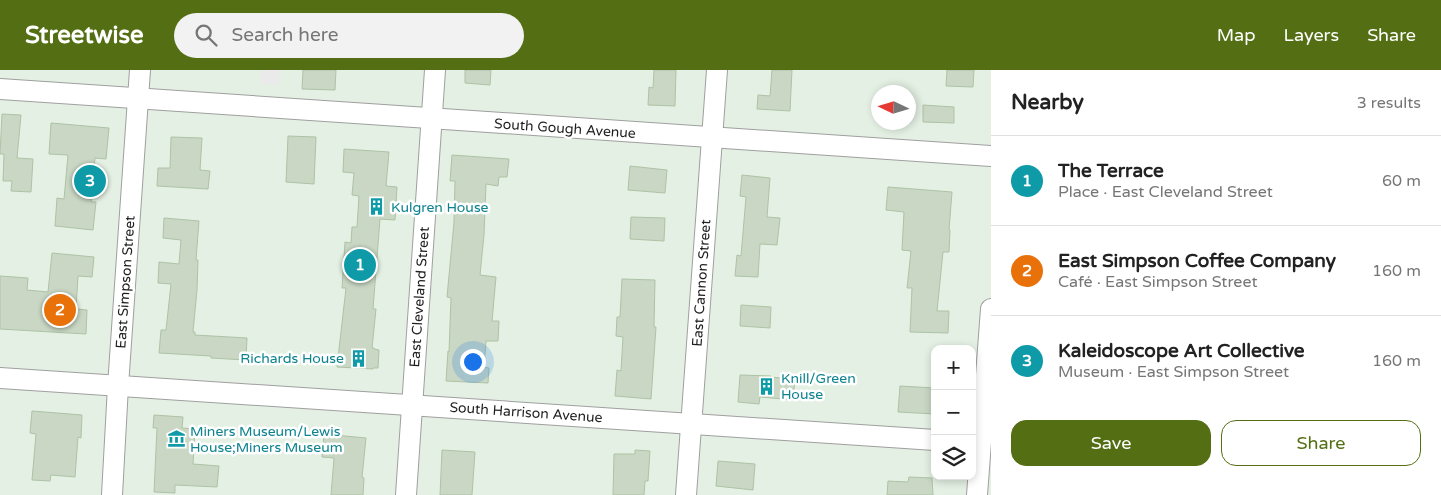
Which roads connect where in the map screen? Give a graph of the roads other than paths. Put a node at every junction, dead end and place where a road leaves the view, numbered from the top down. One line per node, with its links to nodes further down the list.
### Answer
1 (140, 70): 5 (street, East Simpson Street)
2 (435, 70): 6 (street, East Cleveland Street)
3 (717, 70): 7 (street, East Cannon Street)
4 (0, 89): 5 (street, South Gough Avenue)
5 (138, 99): 6 (street, South Gough Avenue); 11 (street, East Simpson Street)
6 (432, 118): 7 (street, South Gough Avenue); 12 (street, East Cleveland Street)
7 (712, 137): 8 (street, South Gough Avenue); 13 (street, East Cannon Street)
8 (991, 156)
9 (991, 309): 15 (street)
10 (0, 378): 11 (street, South Harrison Avenue)
11 (118, 386): 12 (street, South Harrison Avenue); 16 (street, East Simpson Street)
12 (411, 404): 13 (street, South Harrison Avenue); 17 (street, East Cleveland Street)
13 (691, 424): 14 (street, South Harrison Avenue); 18 (street, East Cannon Street)
14 (931, 440)
15 (982, 443): 19 (street)
16 (112, 495)
17 (406, 495)
18 (686, 495)
19 (977, 495)

